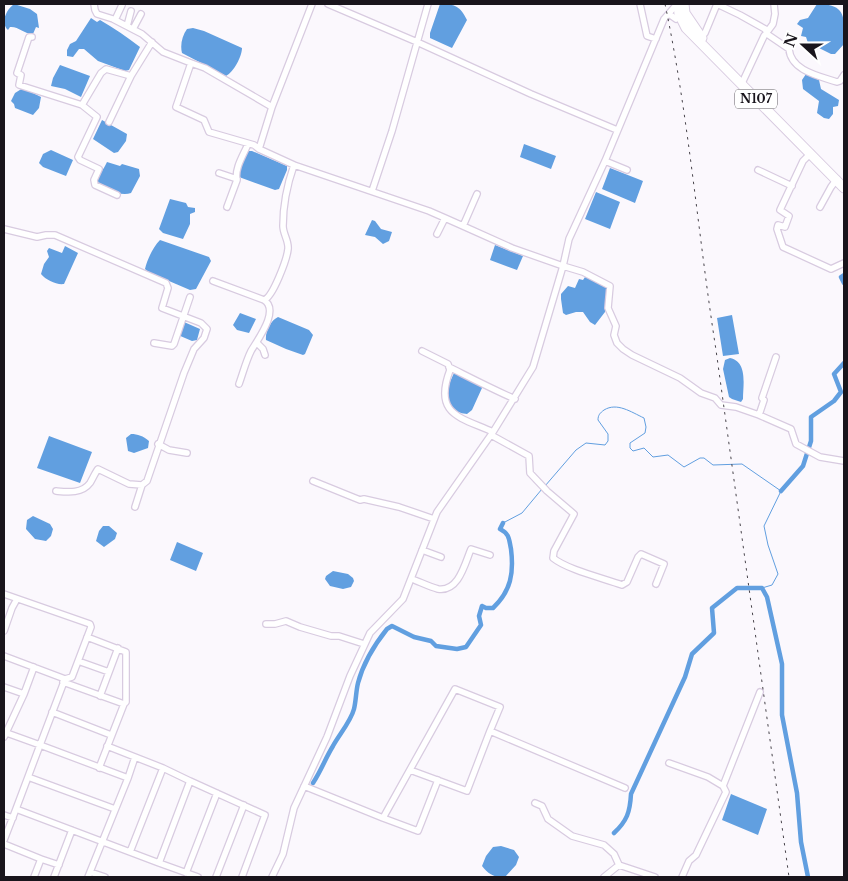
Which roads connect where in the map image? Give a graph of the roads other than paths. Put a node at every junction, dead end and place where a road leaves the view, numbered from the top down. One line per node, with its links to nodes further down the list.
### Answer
1 (94, 4): 15 (street)
2 (312, 4): 28 (street)
3 (328, 4): 22 (street)
4 (428, 4): 22 (street)
5 (640, 4): 20 (street)
6 (677, 4): 13 (street); 33 (highway, N107)
7 (684, 4): 19 (highway, N107)
8 (717, 4): 17 (street); 19 (street)
9 (774, 4): 17 (street)
10 (122, 5): 15 (street)
11 (131, 11): 16 (street)
12 (141, 14): 16 (street)
13 (669, 14): 14 (street); 20 (street)
14 (676, 19)
15 (115, 20): 16 (street)
16 (130, 28): 21 (street)
17 (767, 34): 24 (street); 26 (street)
18 (32, 37): 27 (street)
19 (702, 37): 26 (highway, N107)
20 (656, 39): 30 (street)
21 (152, 42): 23 (street); 25 (street)
22 (417, 42): 30 (street); 43 (street)
23 (191, 63): 28 (street); 31 (street)
24 (844, 75)
25 (130, 76): 27 (street); 29 (street)
26 (743, 80): 40 (highway, N107)
27 (82, 105): 45 (street)
28 (272, 107): 32 (street)
29 (110, 122)
30 (617, 130): 34 (street)
31 (248, 144): 32 (street); 39 (street)
32 (259, 149): 35 (street)
33 (811, 154): 40 (highway, N107); 41 (street)
34 (604, 161): 36 (street); 53 (street)
35 (294, 165): 43 (street); 56 (street)
36 (627, 170)
37 (758, 170): 41 (street)
38 (219, 173): 39 (street)
39 (236, 179): 46 (street)
40 (840, 181): 42 (highway, N107); 47 (street)
41 (792, 186): 52 (street)
42 (844, 188)
43 (372, 191): 48 (street)
44 (477, 194): 49 (street)
45 (117, 195)
46 (227, 207)
47 (820, 207)
48 (445, 218): 49 (street); 51 (street)
49 (463, 226): 53 (street)
50 (4, 229): 57 (street)
51 (437, 234)
52 (844, 262)
53 (563, 266): 65 (street); 66 (street)
54 (213, 281): 56 (street)
55 (190, 297): 57 (street)
56 (264, 300): 59 (street)
57 (182, 316): 58 (street); 68 (street)
58 (154, 343)
59 (257, 344): 61 (street); 64 (street)
60 (422, 351): 63 (street)
61 (265, 355)
62 (776, 357): 66 (street)
63 (449, 367): 65 (street); 67 (street)
64 (239, 384)
65 (515, 399): 67 (street)
66 (758, 415): 70 (street)
67 (492, 434): 75 (street); 80 (street)
68 (158, 444): 69 (street); 72 (street)
69 (187, 453)
70 (844, 461)
71 (313, 481): 75 (street)
72 (142, 485): 73 (street); 74 (street)
73 (56, 490)
74 (135, 507)
75 (434, 519): 76 (street)
76 (422, 550): 78 (street); 79 (street)
77 (490, 555): 79 (street)
78 (441, 557)
79 (412, 579): 86 (street)
80 (656, 584)
81 (4, 594): 82 (street)
82 (18, 599): 84 (street); 85 (street)
83 (266, 624): 86 (street)
84 (4, 631)
85 (87, 637): 87 (street); 89 (street)
86 (364, 644): 113 (street)
87 (118, 648): 91 (street); 97 (street)
88 (4, 656): 90 (street)
89 (78, 661): 91 (street); 92 (street)
90 (34, 667): 92 (street); 95 (street)
91 (109, 672): 96 (street)
92 (64, 680): 96 (street); 98 (street)
93 (4, 687): 95 (street)
94 (760, 692): 114 (street)
95 (24, 694): 100 (street)
96 (100, 696): 97 (street)
97 (124, 704): 101 (street)
98 (52, 712): 101 (street); 102 (street)
99 (490, 731): 108 (street); 111 (street); 115 (street)
100 (4, 734): 102 (street)
101 (112, 735): 103 (street)
102 (40, 745): 106 (street); 109 (street)
103 (107, 746): 104 (street); 106 (street)
104 (136, 757): 107 (street); 110 (street)
105 (669, 763): 114 (street)
106 (100, 768): 110 (street)
107 (163, 768): 112 (street); 127 (street)
108 (410, 770): 111 (street); 123 (street)
109 (28, 777): 119 (street); 120 (street)
110 (128, 778): 120 (street)
111 (438, 780): 123 (street)
112 (190, 781): 116 (street); 129 (street)
113 (304, 786): 123 (street); 140 (street)
114 (723, 786): 143 (street)
115 (625, 788)
116 (217, 793): 118 (street); 132 (street)
117 (535, 803): 131 (street)
118 (244, 805): 138 (street); 139 (street)
119 (16, 809): 122 (street); 124 (street)
120 (115, 809): 126 (street)
121 (4, 815): 122 (street)
122 (12, 818): 125 (street)
123 (382, 818)
124 (72, 830): 126 (street); 130 (street)
125 (4, 842): 128 (street)
126 (103, 842): 127 (street); 133 (street)
127 (130, 852): 129 (street)
128 (41, 859): 130 (street); 134 (street)
129 (159, 863): 132 (street)
130 (59, 865): 135 (street)
131 (619, 865): 141 (street); 142 (street)
132 (186, 873): 137 (street)
133 (89, 875): 136 (street)
134 (34, 877)
135 (54, 877)
136 (105, 877)
137 (198, 877)
138 (216, 877)
139 (242, 877)
140 (272, 877)
141 (604, 877)
142 (655, 877)
143 (682, 877)

